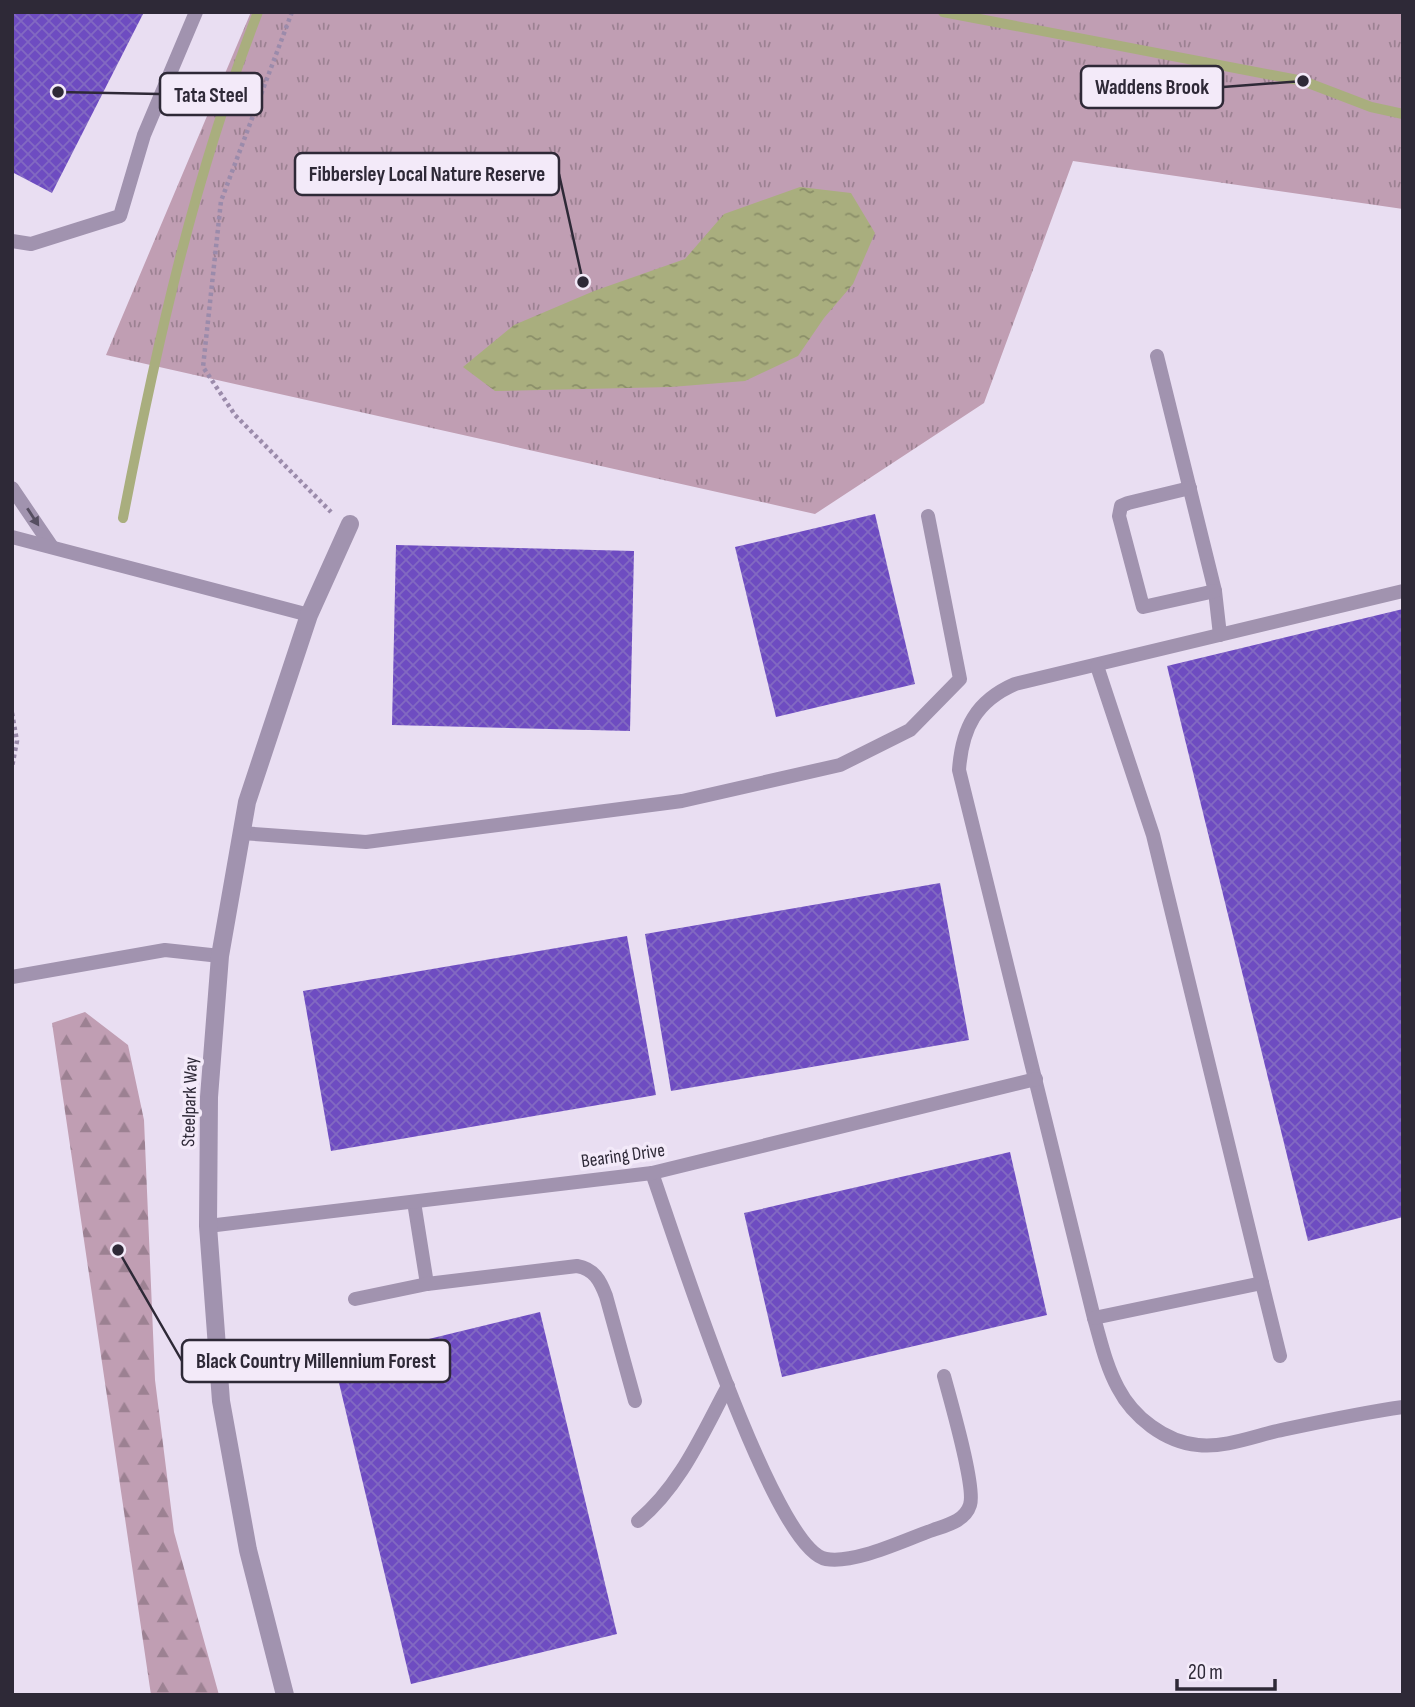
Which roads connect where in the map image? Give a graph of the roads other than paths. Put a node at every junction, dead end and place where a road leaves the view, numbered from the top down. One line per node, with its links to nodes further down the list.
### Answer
1 (196, 12): 2 (lane)
2 (12, 241)
3 (1157, 356): 5 (lane)
4 (12, 488): 9 (lane, one-way to 9)
5 (1190, 488): 10 (lane); 10 (lane)
6 (928, 516): 15 (lane)
7 (350, 524): 12 (street, Steelpark Way)
8 (12, 537): 9 (lane)
9 (52, 547): 12 (lane)
10 (1215, 591): 13 (lane)
11 (1403, 591): 13 (lane)
12 (309, 615): 15 (street, Steelpark Way)
13 (1220, 635): 14 (lane)
14 (1097, 666): 18 (lane); 22 (lane)
15 (241, 833): 16 (street, Steelpark Way)
16 (220, 956): 17 (lane); 21 (street, Steelpark Way)
17 (12, 977)
18 (1036, 1079): 19 (lane, Bearing Drive); 25 (lane)
19 (652, 1174): 20 (lane, Bearing Drive); 28 (lane)
20 (414, 1202): 21 (lane, Bearing Drive); 23 (lane)
21 (208, 1226): 32 (street, Steelpark Way)
22 (1262, 1283): 25 (lane); 26 (lane)
23 (427, 1284): 24 (lane); 29 (lane)
24 (355, 1299)
25 (1094, 1318): 30 (lane)
26 (1280, 1356)
27 (944, 1376): 28 (lane)
28 (728, 1386): 31 (lane)
29 (635, 1401)
30 (1403, 1407)
31 (638, 1521)
32 (285, 1695)

